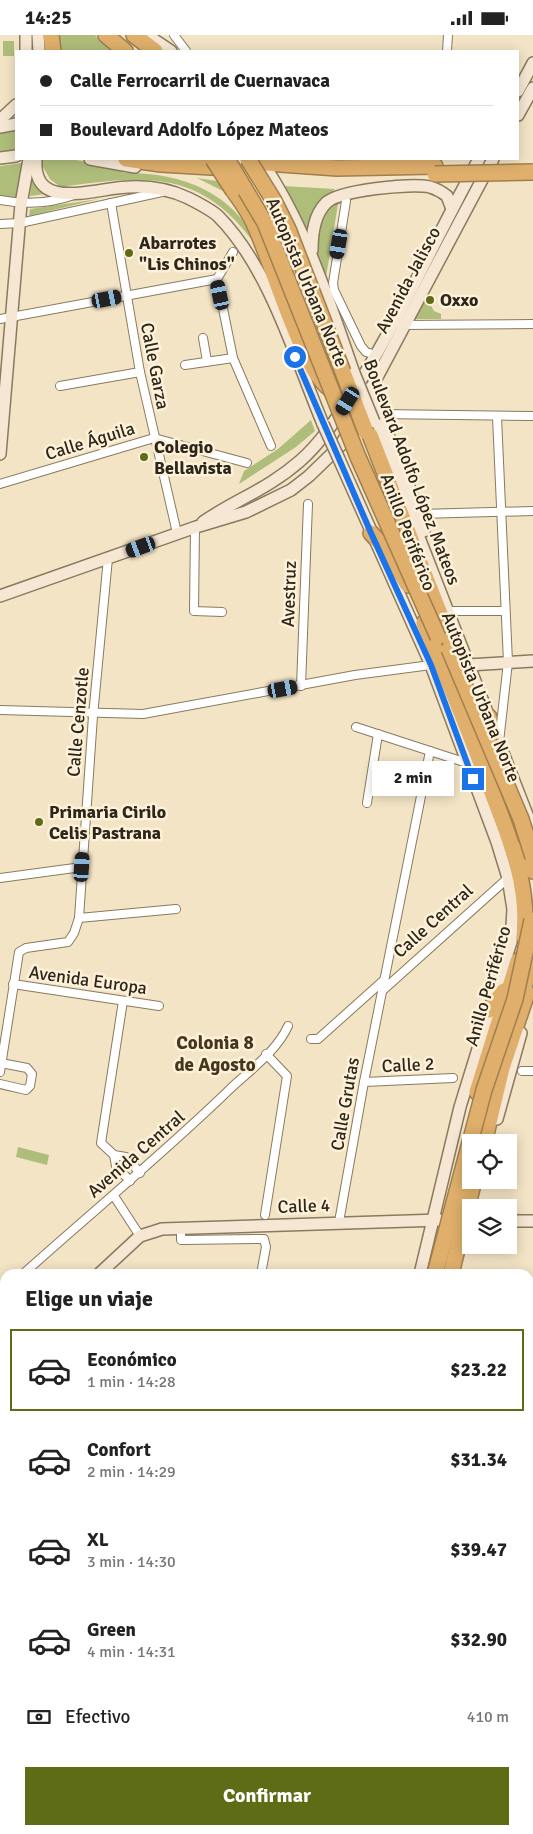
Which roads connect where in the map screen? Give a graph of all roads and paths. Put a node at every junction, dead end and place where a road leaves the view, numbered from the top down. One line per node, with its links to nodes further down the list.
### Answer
1 (26, 35): 10 (main road)
2 (38, 35): 11 (main road)
3 (51, 35): 12 (highway)
4 (108, 35): 13 (highway)
5 (128, 35): 14 (highway)
6 (134, 35): 15 (highway)
7 (147, 35): 16 (main road)
8 (174, 35): 17 (street)
9 (448, 35): 18 (street)
10 (26, 50)
11 (39, 50)
12 (53, 50)
13 (124, 50)
14 (147, 50)
15 (154, 50)
16 (170, 50)
17 (185, 50)
18 (447, 50)
19 (526, 69): 20 (main road)
20 (528, 95): 22 (main road)
21 (15, 106): 23 (main road)
22 (519, 113)
23 (0, 120)
24 (15, 124): 25 (main road)
25 (0, 127)
26 (15, 156): 27 (main road)
27 (0, 158)
28 (97, 160): 37 (main road)
29 (134, 160): 37 (highway)
30 (223, 160): 37 (highway); 69 (highway, bridge); 69 (highway, Anillo Periférico); 158 (highway, Autopista Urbana Norte, bridge)
31 (249, 160): 109 (highway, Autopista Urbana Norte, bridge)
32 (348, 160): 39 (highway)
33 (478, 160): 48 (main road, Avenida Jalisco)
34 (492, 160): 57 (main road, Avenida Jalisco)
35 (263, 163): 39 (highway); 40 (highway); 52 (main road, Boulevard Adolfo López Mateos); 65 (highway, Anillo Periférico)
36 (32, 164): 43 (main road); 47 (main road)
37 (176, 165)
38 (533, 165): 40 (highway)
39 (394, 167): 40 (highway)
40 (435, 170): 41 (highway, bridge)
41 (533, 172)
42 (166, 191): 43 (main road); 46 (street); 73 (main road)
43 (78, 194): 47 (street)
44 (0, 200): 47 (street)
45 (346, 201): 60 (street)
46 (111, 203): 49 (street); 54 (street, Calle Garza)
47 (21, 204): 49 (main road)
48 (452, 209): 52 (main road); 57 (main road, Avenida Jalisco)
49 (20, 223): 50 (street); 55 (main road)
50 (0, 224)
51 (233, 252): 53 (street)
52 (313, 256): 65 (main road, Boulevard Adolfo López Mateos)
53 (217, 279): 54 (street); 61 (street)
54 (126, 295): 55 (street); 64 (street, Calle Garza)
55 (13, 317): 56 (street); 68 (main road)
56 (0, 319)
57 (399, 324): 58 (street); 60 (main road, Avenida Jalisco); 67 (main road, Avenida Jalisco)
58 (533, 324)
59 (203, 338): 62 (street)
60 (376, 355): 65 (main road, Avenida Jalisco)
61 (233, 357): 62 (street); 76 (street)
62 (207, 361): 63 (street)
63 (185, 365)
64 (140, 372): 66 (street); 74 (street, Calle Garza)
65 (353, 379): 67 (main road); 72 (highway, Anillo Periférico, bridge); 73 (main road, Avenida Jalisco)
66 (60, 386)
67 (371, 392): 72 (main road); 75 (main road, Avenida Jalisco)
68 (2, 393): 77 (main road)
69 (336, 396): 75 (highway, Anillo Periférico, bridge)
70 (533, 416): 71 (street)
71 (497, 417): 72 (street); 82 (street)
72 (375, 424): 83 (main road); 88 (main road, Boulevard Adolfo López Mateos); 104 (highway, Anillo Periférico)
73 (327, 425): 84 (main road, Avenida Jalisco); 86 (main road, bridge)
74 (154, 438): 78 (street, Calle Águila); 79 (street, Calle Águila); 85 (street, Calle Garza)
75 (348, 445): 84 (main road, Avenida Jalisco); 89 (highway, Anillo Periférico)
76 (271, 446)
77 (0, 455)
78 (247, 463)
79 (0, 484)
80 (308, 504): 98 (street, Avestruz)
81 (533, 511): 82 (street)
82 (501, 513): 83 (street); 92 (street)
83 (420, 514): 88 (main road)
84 (195, 527): 85 (main road); 93 (street)
85 (177, 533): 87 (main road)
86 (371, 533): 89 (highway); 96 (main road)
87 (108, 558): 90 (main road); 100 (street, Calle Cenzotle)
88 (433, 572): 91 (main road, Boulevard Adolfo López Mateos)
89 (408, 585): 119 (highway, Anillo Periférico)
90 (0, 596)
91 (448, 611): 92 (street); 97 (main road, Boulevard Adolfo López Mateos)
92 (505, 611): 95 (street)
93 (222, 612)
94 (533, 661): 95 (main road)
95 (508, 662): 97 (main road); 104 (street)
96 (431, 665): 98 (street); 106 (main road)
97 (468, 665): 101 (main road, Boulevard Adolfo López Mateos)
98 (301, 686): 100 (street)
99 (0, 710): 100 (street)
100 (93, 713): 110 (street, Calle Cenzotle)
101 (489, 717): 104 (highway)
102 (356, 727): 103 (street)
103 (378, 734): 105 (street); 107 (street)
104 (496, 744): 108 (main road); 111 (highway, Anillo Periférico)
105 (430, 751): 106 (street); 118 (street, Calle Grutas)
106 (467, 763): 113 (main road)
107 (367, 803)
108 (533, 830)
109 (533, 857)
110 (82, 867): 112 (street); 115 (street, Calle Cenzotle)
111 (533, 871)
112 (0, 878)
113 (508, 878): 121 (street, Calle Central); 125 (main road)
114 (176, 909): 115 (street)
115 (79, 918): 120 (street)
116 (533, 958): 137 (highway, Anillo Periférico)
117 (533, 974): 138 (highway)
118 (384, 980): 121 (street, Calle Grutas); 128 (street)
119 (511, 982): 125 (highway); 147 (highway, Anillo Periférico)
120 (13, 984): 123 (street, Avenida Europa); 127 (street)
121 (382, 991): 135 (street, Calle Grutas)
122 (533, 995): 139 (main road)
123 (123, 1001): 124 (street, Avenida Europa); 140 (street)
124 (159, 1005)
125 (489, 1010): 147 (main road)
126 (288, 1026): 129 (street, Avenida Central)
127 (3, 1030): 130 (street)
128 (311, 1039)
129 (266, 1054): 141 (street, Avenida Central); 146 (street)
130 (2, 1063): 131 (street); 136 (street)
131 (0, 1071)
132 (522, 1071): 133 (street)
133 (533, 1071)
134 (453, 1078): 135 (street, Calle 2)
135 (364, 1082): 150 (street, Calle Grutas)
136 (0, 1084)
137 (479, 1134)
138 (486, 1134)
139 (493, 1134)
140 (114, 1155): 141 (street); 142 (street)
141 (140, 1173): 142 (street, Avenida Central)
142 (130, 1181): 145 (street, Avenida Central)
143 (464, 1189): 147 (highway, Anillo Periférico)
144 (472, 1189): 160 (highway, bridge)
145 (114, 1196): 152 (street); 153 (street, Avenida Central)
146 (265, 1215)
147 (454, 1221): 150 (main road, Calle 4); 156 (main road); 157 (highway, Anillo Periférico); 159 (highway, Anillo Periférico); 161 (main road)
148 (517, 1221): 149 (main road)
149 (533, 1221)
150 (339, 1222): 151 (main road, Calle 4)
151 (181, 1228): 152 (main road, Calle 4); 155 (street)
152 (140, 1236): 154 (main road)
153 (29, 1269)
154 (104, 1269)
155 (262, 1269)
156 (423, 1269)
157 (434, 1269)
158 (436, 1269)
159 (446, 1269)
160 (452, 1269)
161 (459, 1269)

